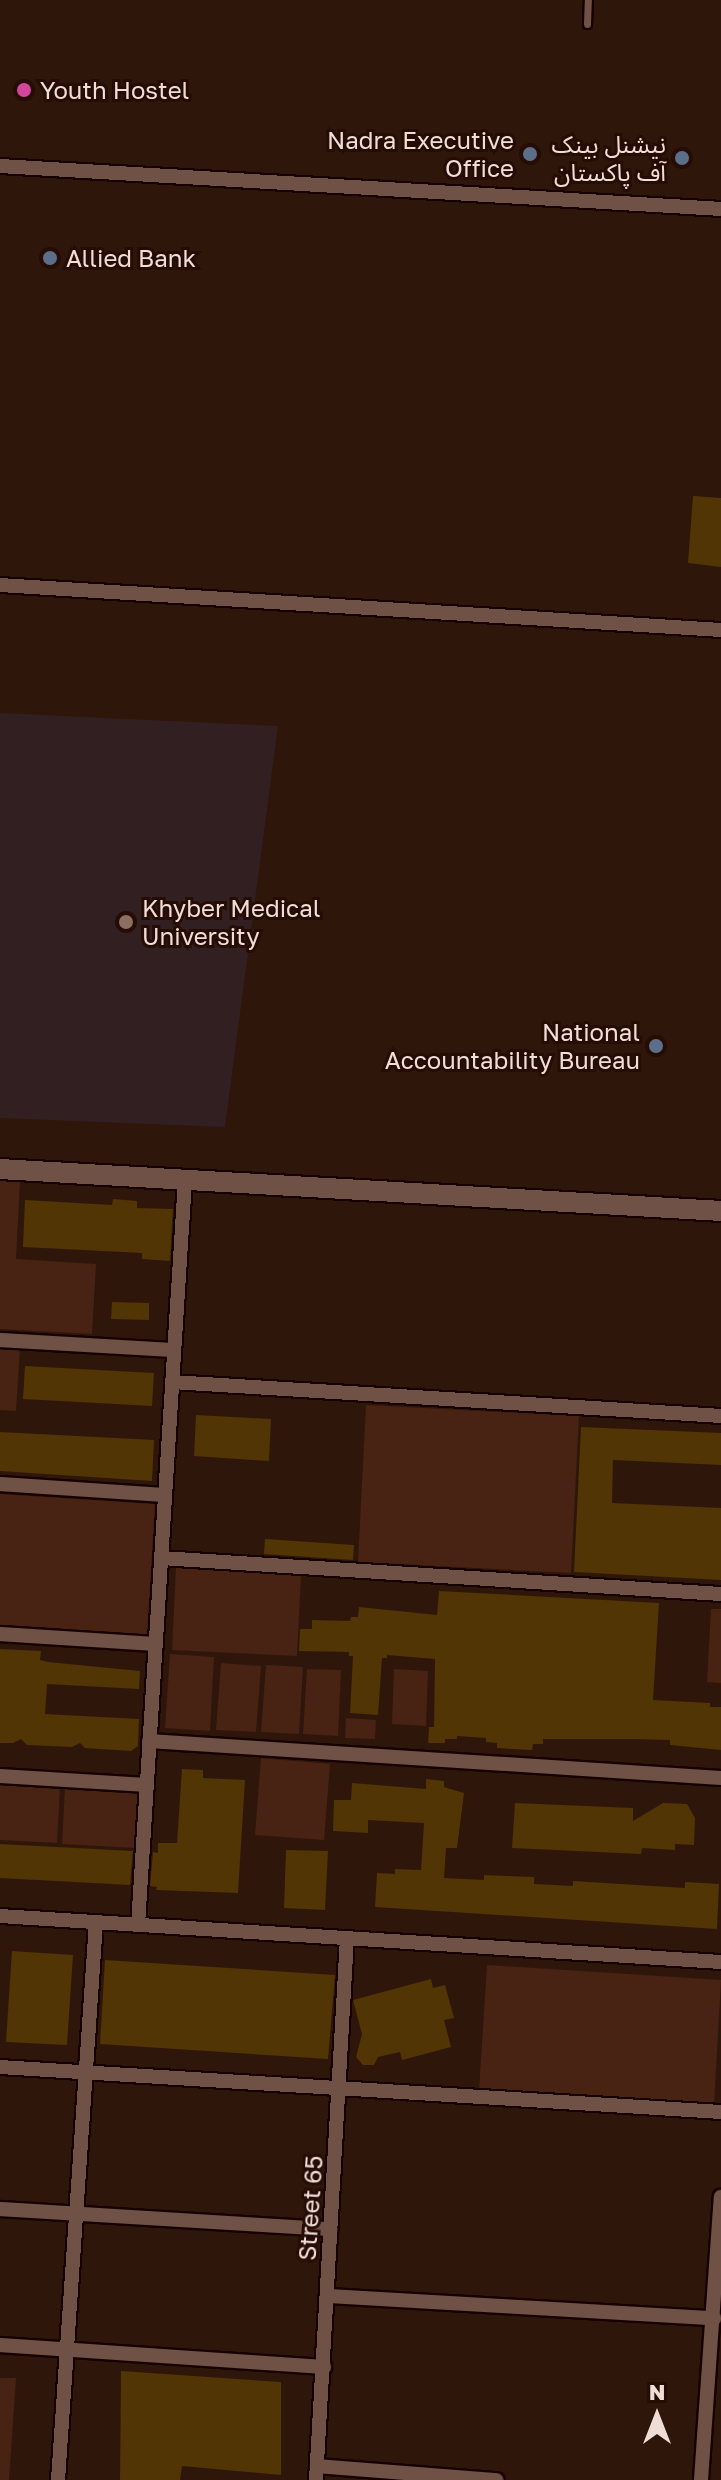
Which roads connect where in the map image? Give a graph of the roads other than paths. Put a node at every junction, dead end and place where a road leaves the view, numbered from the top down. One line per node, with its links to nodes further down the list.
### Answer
1 (588, 0): 2 (lane)
2 (587, 24)
3 (0, 166): 4 (street)
4 (721, 209)
5 (0, 585): 6 (street)
6 (721, 630)
7 (0, 1169): 8 (street)
8 (185, 1180): 9 (street); 11 (street)
9 (721, 1211)
10 (0, 1340): 11 (street)
11 (174, 1350): 12 (street)
12 (172, 1382): 13 (street); 15 (street)
13 (721, 1416)
14 (0, 1484): 15 (street)
15 (165, 1495): 16 (street)
16 (161, 1558): 17 (street); 19 (street)
17 (721, 1594)
18 (0, 1634): 19 (street)
19 (156, 1644): 20 (street)
20 (149, 1741): 22 (street); 23 (street)
21 (0, 1776): 23 (street)
22 (721, 1778)
23 (147, 1785): 26 (street)
24 (0, 1916): 25 (street)
25 (96, 1922): 26 (street); 30 (street)
26 (138, 1925): 27 (street)
27 (347, 1938): 28 (street); 31 (street, Street 65)
28 (721, 1962)
29 (0, 2067): 30 (street)
30 (86, 2072): 31 (street); 35 (street)
31 (340, 2089): 32 (street); 36 (street, Street 65)
32 (721, 2112)
33 (721, 2197): 38 (street)
34 (0, 2209): 35 (street)
35 (77, 2214): 36 (street); 40 (street)
36 (330, 2229): 37 (street, Street 65)
37 (327, 2296): 38 (street); 41 (street, Street 65)
38 (714, 2318): 45 (street)
39 (0, 2345): 40 (street)
40 (68, 2348): 41 (street); 43 (street)
41 (324, 2367): 42 (street, Street 65)
42 (316, 2473): 44 (street)
43 (58, 2480)
44 (496, 2480)
45 (701, 2480)

